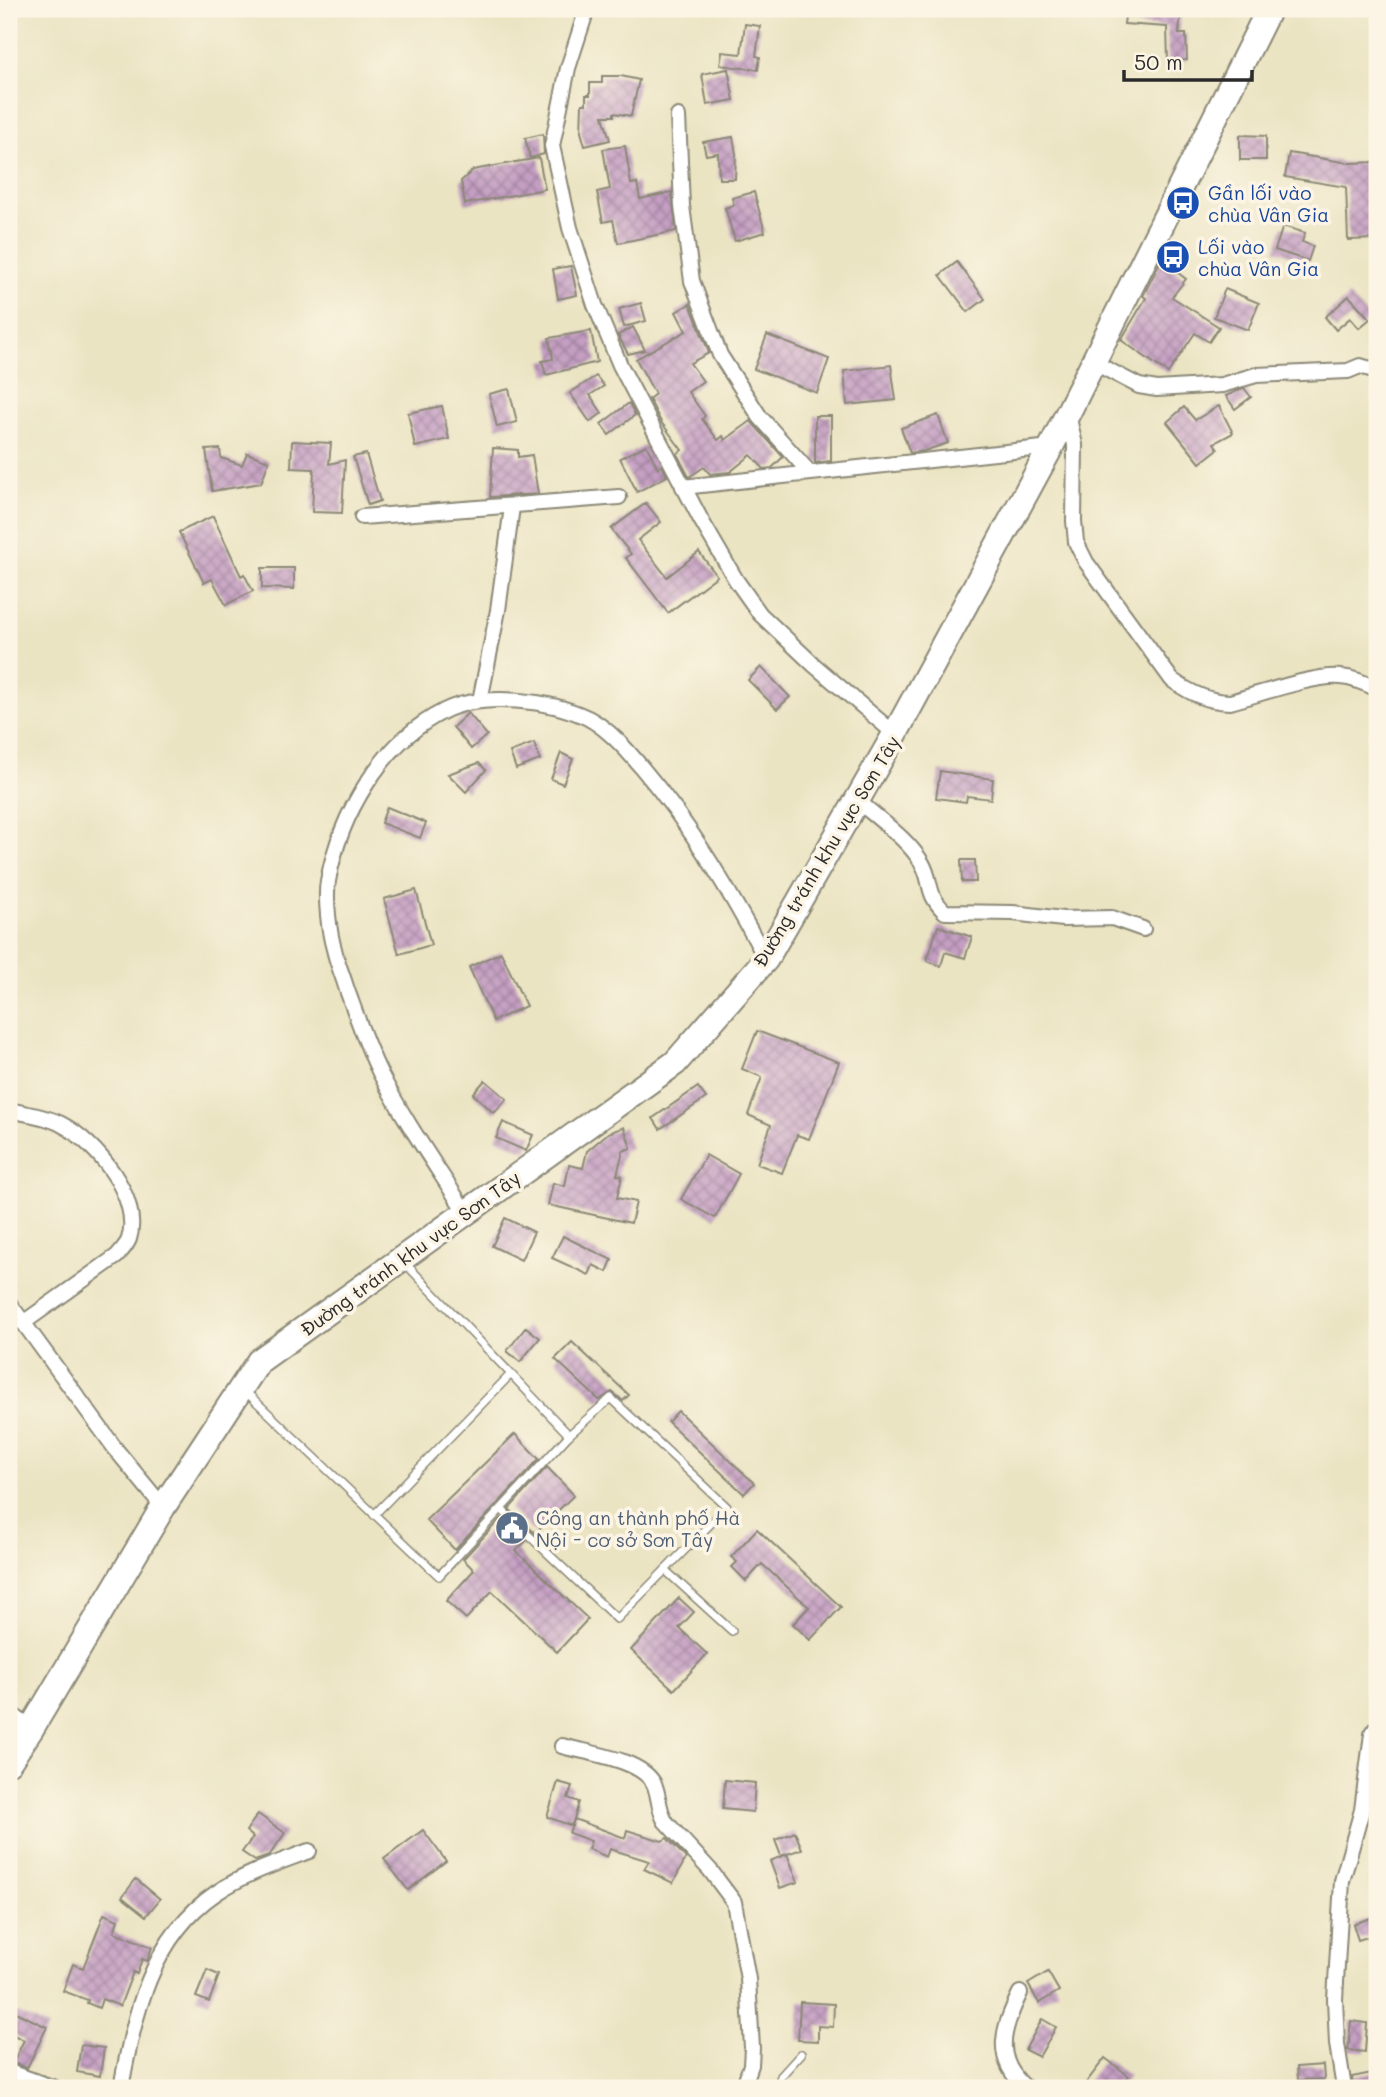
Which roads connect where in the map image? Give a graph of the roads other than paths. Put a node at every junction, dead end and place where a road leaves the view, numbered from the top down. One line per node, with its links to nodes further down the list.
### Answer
1 (587, 9): 9 (street)
2 (1269, 9): 4 (highway, Đường tránh khu vực Sơn Tây)
3 (678, 117): 8 (street)
4 (1093, 362): 5 (street); 6 (highway, Đường tránh khu vực Sơn Tây)
5 (1377, 372)
6 (1068, 413): 7 (highway, Đường tránh khu vực Sơn Tây); 13 (street)
7 (1051, 447): 8 (street); 15 (highway, Đường tránh khu vực Sơn Tây)
8 (809, 472): 9 (street)
9 (683, 487): 15 (street)
10 (619, 497): 11 (street)
11 (512, 507): 12 (street); 14 (street)
12 (362, 517)
13 (1377, 688)
14 (480, 701): 18 (street); 20 (street)
15 (895, 734): 16 (highway, Đường tránh khu vực Sơn Tây)
16 (857, 800): 17 (street); 18 (highway, Đường tránh khu vực Sơn Tây)
17 (1143, 929)
18 (766, 959): 20 (highway, Đường tránh khu vực Sơn Tây)
19 (9, 1110): 23 (street)
20 (466, 1213): 21 (highway, Đường tránh khu vực Sơn Tây)
21 (402, 1260): 24 (lane); 25 (highway, Đường tránh khu vực Sơn Tây)
22 (9, 1303): 23 (street)
23 (23, 1323): 27 (street)
24 (510, 1375): 26 (lane); 29 (lane)
25 (242, 1388): 27 (highway, Đường tránh khu vực Sơn Tây); 29 (lane)
26 (569, 1435): 28 (lane); 30 (lane)
27 (163, 1507): 34 (highway, Đường tránh khu vực Sơn Tây)
28 (501, 1509): 29 (lane); 30 (lane)
29 (374, 1516)
30 (665, 1570): 31 (lane)
31 (732, 1631)
32 (9, 1712): 34 (street)
33 (1377, 1727): 46 (street)
34 (31, 1729): 36 (highway, Đường tránh khu vực Sơn Tây)
35 (562, 1746): 43 (street)
36 (9, 1762)
37 (309, 1851): 42 (street)
38 (1020, 1993): 45 (street)
39 (801, 2054): 44 (lane)
40 (9, 2071): 41 (street)
41 (55, 2088)
42 (121, 2088)
43 (743, 2088)
44 (777, 2088)
45 (1026, 2088)
46 (1345, 2088)

